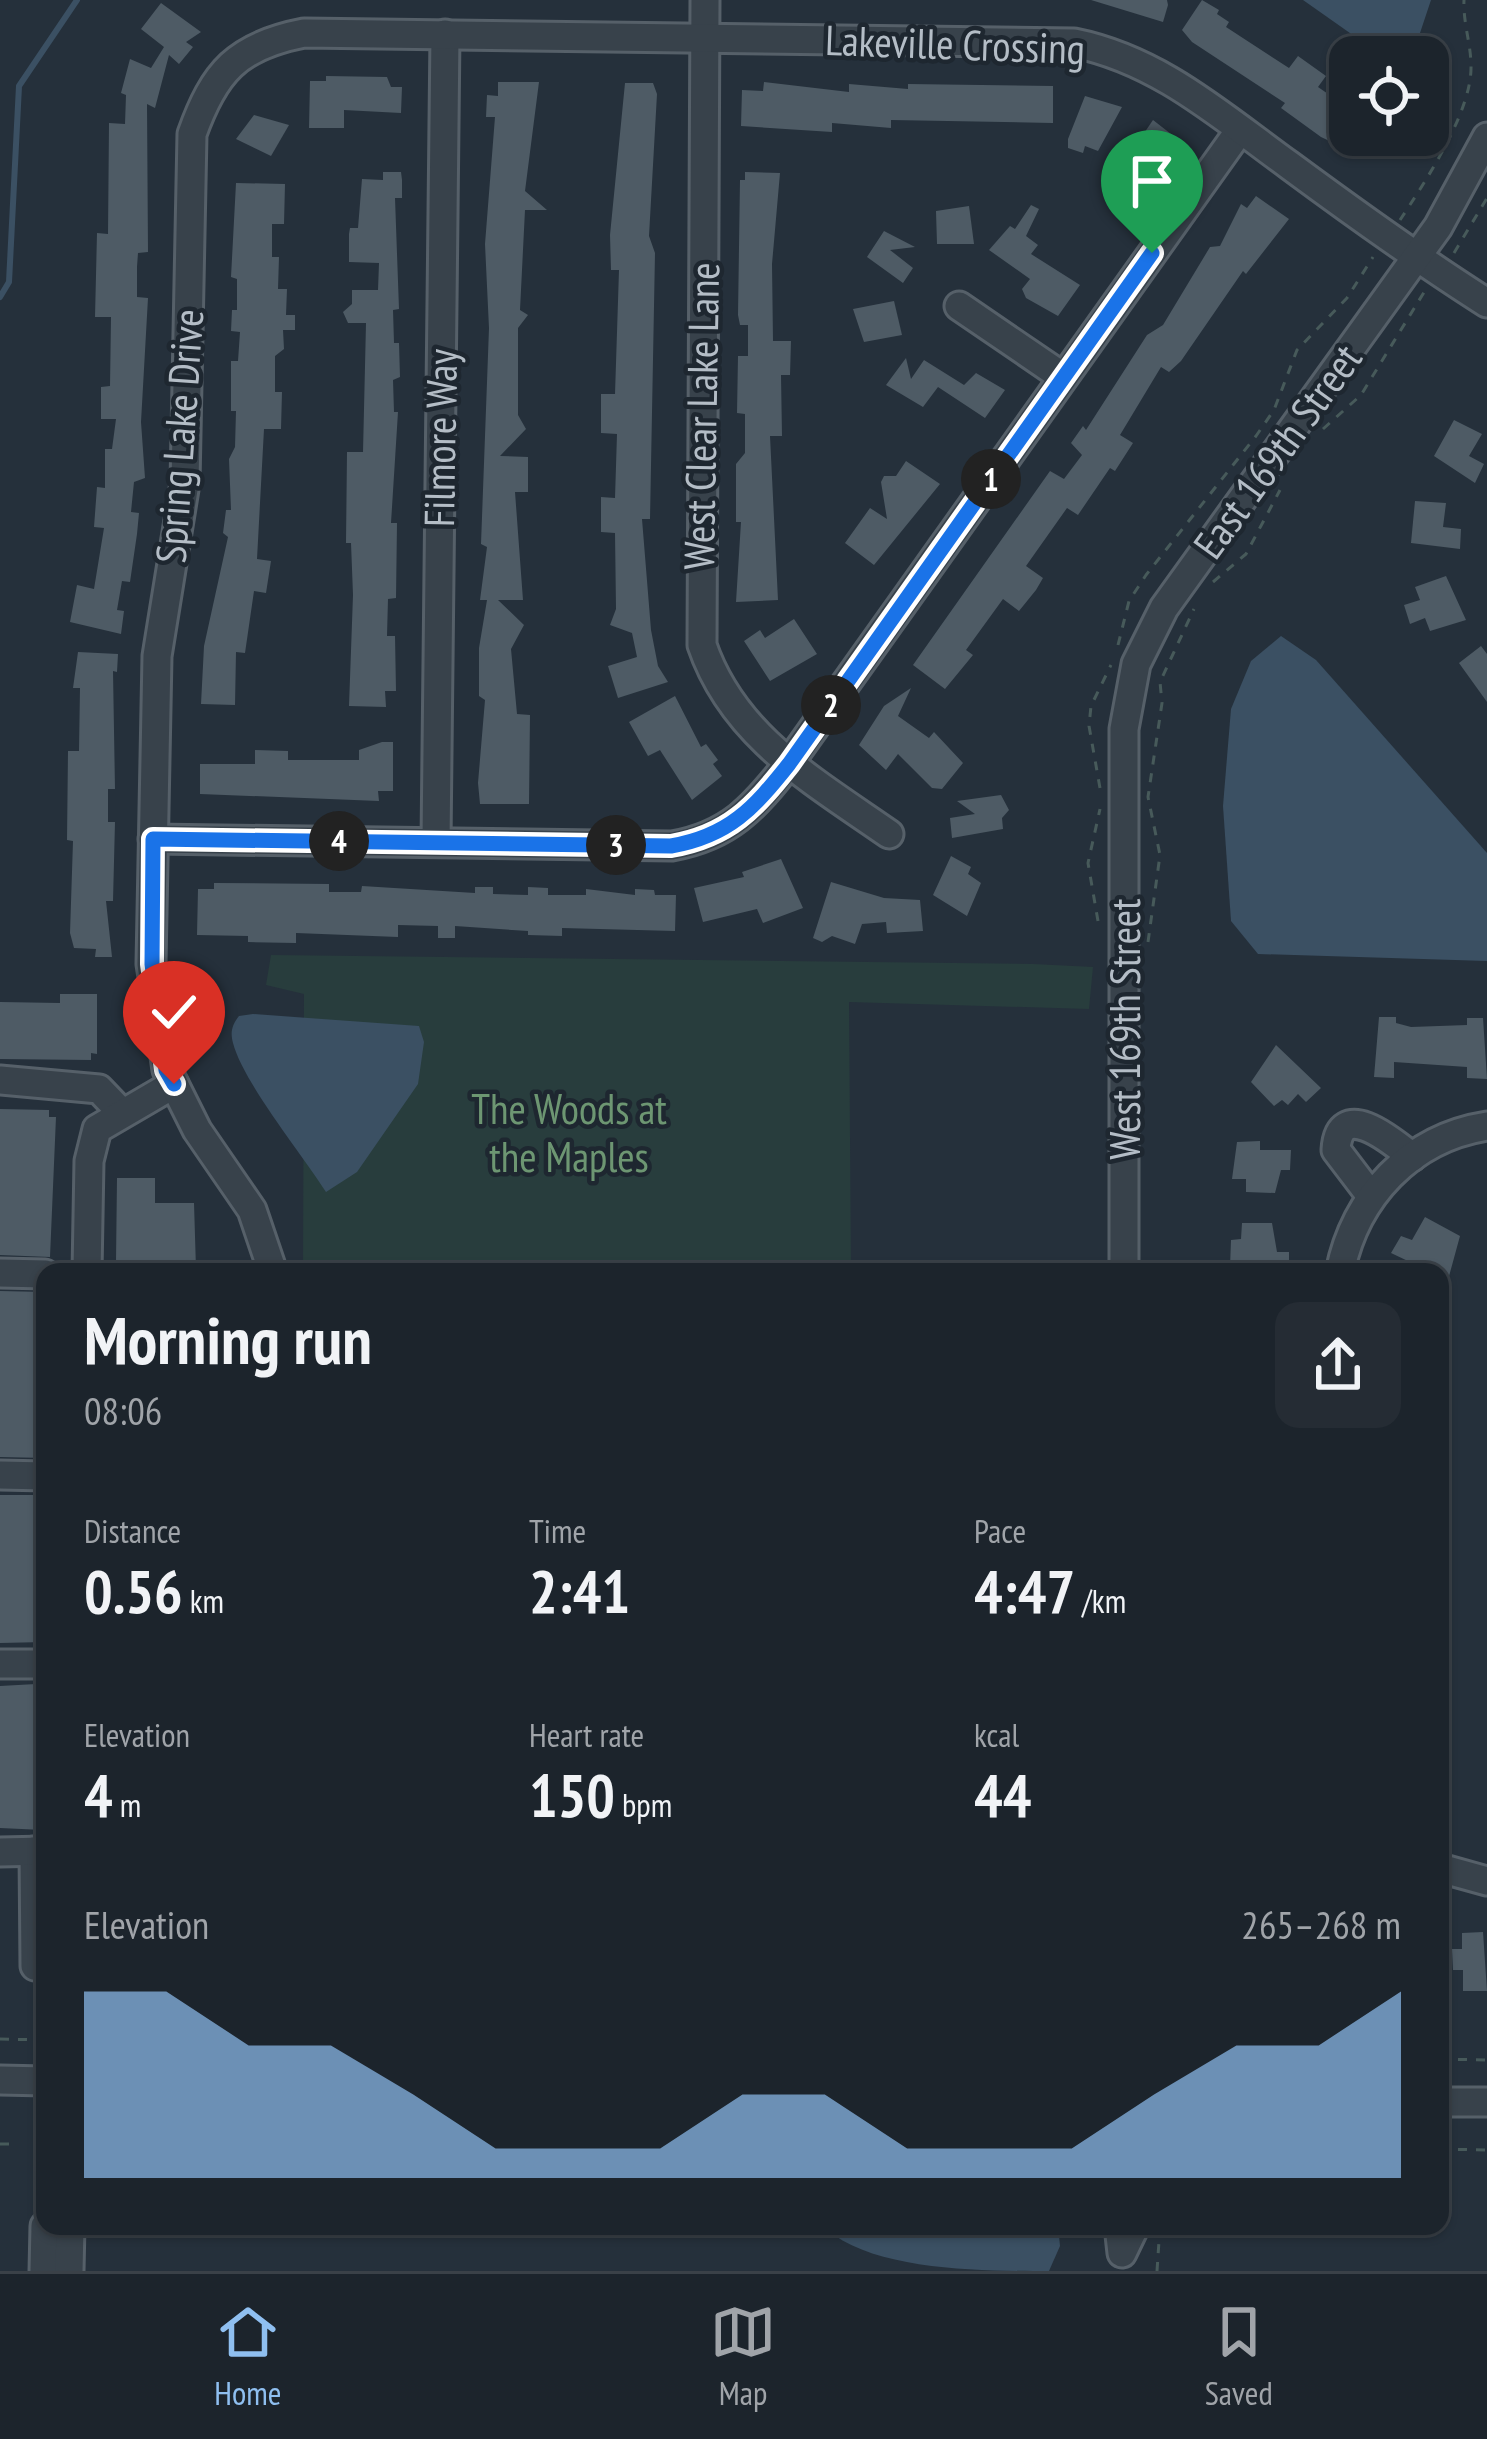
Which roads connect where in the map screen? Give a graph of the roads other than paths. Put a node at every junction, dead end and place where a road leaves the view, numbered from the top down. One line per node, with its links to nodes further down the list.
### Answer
1 (706, 0): 3 (street, West Clear Lake Lane)
2 (445, 34): 3 (street, Spring Lake Drive); 13 (street, Spring Lake Drive); 14 (street, Filmore Way)
3 (705, 37): 4 (street, Lakeville Crossing); 10 (street, West Clear Lake Lane)
4 (1240, 130): 6 (street, Lakeville Crossing); 9 (street)
5 (1487, 136): 6 (street, East 169th Street)
6 (1428, 266): 7 (street, Lakeville Crossing); 11 (street, East 169th Street)
7 (1487, 303)
8 (959, 306): 9 (street)
9 (1063, 377): 10 (street)
10 (789, 764): 12 (street, West Clear Lake Lane); 14 (street)
11 (1124, 786): 23 (street, West 169th Street)
12 (889, 834)
13 (153, 839): 14 (street); 16 (street, Spring Lake Drive)
14 (436, 842)
15 (0, 1080): 17 (street)
16 (174, 1084): 17 (street); 22 (street, Spring Lake Drive)
17 (121, 1112): 21 (street)
18 (1487, 1126): 19 (street)
19 (1412, 1156): 20 (street); 20 (street)
20 (1380, 1185): 24 (street)
21 (87, 1263)
22 (270, 1263)
23 (1124, 1263)
24 (1344, 1263)
25 (0, 1273): 26 (street)
26 (36, 1274)
27 (0, 1475): 28 (street)
28 (36, 1476)
29 (0, 1664): 30 (street)
30 (36, 1664)
31 (36, 1851): 32 (street)
32 (0, 1852)
33 (1449, 1871): 34 (street)
34 (1487, 1882)
35 (36, 1928): 36 (street)
36 (34, 1966)
37 (0, 2080): 38 (street)
38 (36, 2081)
39 (1449, 2102): 40 (street)
40 (1487, 2102)
41 (45, 2235): 43 (street)
42 (70, 2235): 44 (street)
43 (44, 2271)
44 (69, 2271)

